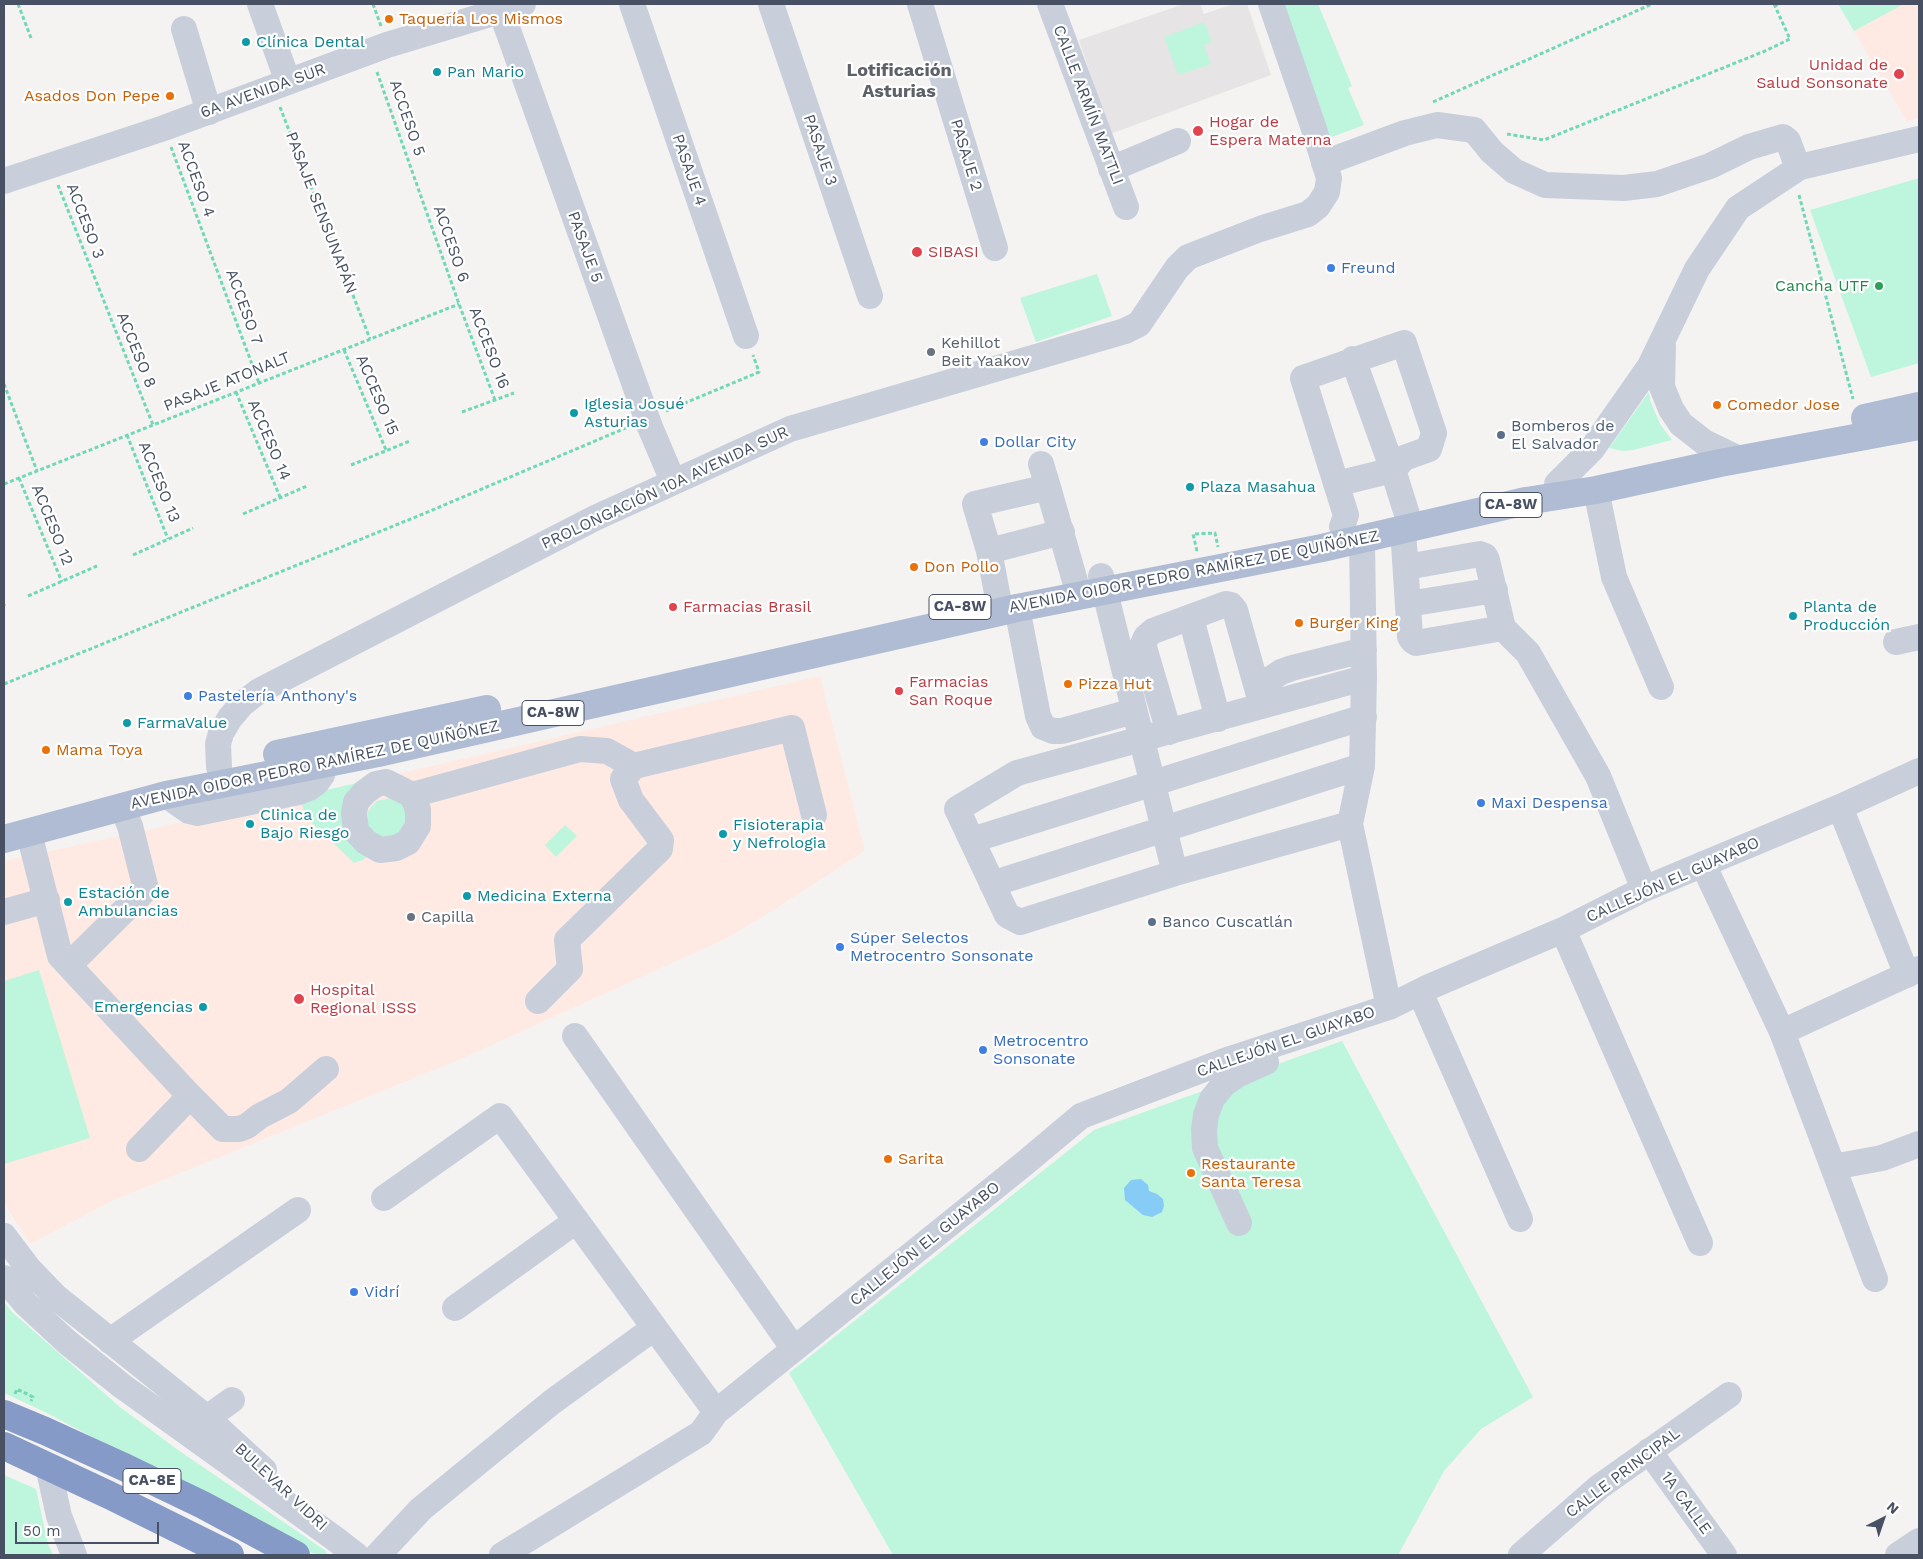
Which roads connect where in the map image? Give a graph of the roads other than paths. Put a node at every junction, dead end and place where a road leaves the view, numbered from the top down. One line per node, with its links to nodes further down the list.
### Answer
1 (260, 4): 9 (street)
2 (632, 4): 20 (street, PASAJE 4)
3 (771, 4): 19 (street, PASAJE 3)
4 (920, 4): 18 (street, PASAJE 2)
5 (1050, 4): 13 (street, CALLE ARMÍN MATTLI)
6 (1271, 4): 14 (street)
7 (512, 8): 9 (street, 6A AVENIDA SUR); 27 (street, PASAJE 5)
8 (184, 30): 10 (street)
9 (280, 84): 10 (street, 6A AVENIDA SUR)
10 (209, 112): 16 (street, 6A AVENIDA SUR)
11 (1919, 139): 15 (street)
12 (1178, 141): 13 (street)
13 (1111, 169): 17 (street, CALLE ARMÍN MATTLI)
14 (1326, 170): 15 (street); 27 (street, PROLONGACIÓN 10A AVENIDA SUR)
15 (1796, 170): 21 (street)
16 (4, 181)
17 (1126, 207)
18 (995, 248)
19 (870, 296)
20 (746, 336)
21 (1663, 338): 25 (street); 29 (street)
22 (1353, 359): 26 (street); 26 (street); 28 (street)
23 (1919, 406): 25 (main road, AVENIDA OIDOR PEDRO RAMÍREZ DE QUIÑÓNEZ / CA-8W)
24 (1919, 426): 25 (main road, AVENIDA OIDOR PEDRO RAMÍREZ DE QUIÑÓNEZ / CA-8W)
25 (1730, 455): 29 (main road, AVENIDA OIDOR PEDRO RAMÍREZ DE QUIÑÓNEZ / CA-8W); 30 (main road, AVENIDA OIDOR PEDRO RAMÍREZ DE QUIÑÓNEZ / CA-8W)
26 (1393, 470): 28 (street); 31 (street)
27 (673, 481): 54 (street, PROLONGACIÓN 10A AVENIDA SUR)
28 (1336, 484): 33 (street)
29 (1557, 484): 31 (main road, AVENIDA OIDOR PEDRO RAMÍREZ DE QUIÑÓNEZ / CA-8W)
30 (1596, 490): 31 (main road, AVENIDA OIDOR PEDRO RAMÍREZ DE QUIÑÓNEZ / CA-8W); 44 (street)
31 (1407, 524): 33 (main road, AVENIDA OIDOR PEDRO RAMÍREZ DE QUIÑÓNEZ / CA-8W); 35 (street)
32 (1062, 532): 34 (street); 34 (street); 36 (street)
33 (1352, 533): 36 (main road, AVENIDA OIDOR PEDRO RAMÍREZ DE QUIÑÓNEZ / CA-8W); 36 (main road, AVENIDA OIDOR PEDRO RAMÍREZ DE QUIÑÓNEZ / CA-8W); 42 (street)
34 (989, 551): 38 (street)
35 (1406, 567): 37 (street); 39 (street)
36 (1094, 582): 38 (main road, AVENIDA OIDOR PEDRO RAMÍREZ DE QUIÑÓNEZ / CA-8W); 46 (street)
37 (1495, 590): 39 (street); 41 (street)
38 (1007, 603): 46 (street); 51 (main road, AVENIDA OIDOR PEDRO RAMÍREZ DE QUIÑÓNEZ / CA-8W); 54 (main road, AVENIDA OIDOR PEDRO RAMÍREZ DE QUIÑÓNEZ / CA-8W)
39 (1408, 604): 41 (street)
40 (1191, 618): 45 (street); 48 (street); 49 (street)
41 (1503, 628): 70 (street)
42 (1364, 650): 43 (street); 45 (street)
43 (1364, 678): 45 (street); 47 (street)
44 (1661, 687)
45 (1259, 697): 48 (street)
46 (1134, 711): 50 (street)
47 (1364, 717): 53 (street); 57 (street)
48 (1218, 719): 49 (street)
49 (1169, 732): 50 (street)
50 (1141, 738): 57 (street); 66 (street)
51 (378, 753): 56 (street); 59 (main road, AVENIDA OIDOR PEDRO RAMÍREZ DE QUIÑÓNEZ / CA-8W)
52 (634, 766): 58 (street); 61 (street); 77 (street)
53 (1362, 766): 63 (street); 64 (street)
54 (219, 767): 62 (main road, AVENIDA OIDOR PEDRO RAMÍREZ DE QUIÑÓNEZ / CA-8W)
55 (1919, 771): 60 (street, CALLEJÓN EL GUAYABO)
56 (386, 782): 58 (street); 58 (street)
57 (1153, 784): 64 (street); 66 (street)
58 (412, 795)
59 (122, 807): 65 (main road, AVENIDA OIDOR PEDRO RAMÍREZ DE QUIÑÓNEZ / CA-8W); 74 (street)
60 (1840, 808): 67 (street, CALLEJÓN EL GUAYABO); 75 (street)
61 (814, 816)
62 (4, 820)
63 (1350, 824): 68 (street); 78 (street)
64 (1164, 828): 68 (street); 69 (street)
65 (16, 836): 71 (street)
66 (972, 840): 69 (street)
67 (1703, 864): 70 (street, CALLEJÓN EL GUAYABO); 80 (street)
68 (1175, 873): 69 (street)
69 (992, 884)
70 (1644, 889): 73 (street, CALLEJÓN EL GUAYABO)
71 (47, 900): 72 (street); 74 (street)
72 (4, 912)
73 (1563, 930): 76 (street, CALLEJÓN EL GUAYABO); 93 (street)
74 (69, 965): 83 (street)
75 (1913, 972): 80 (street)
76 (1420, 992): 78 (street, CALLEJÓN EL GUAYABO); 89 (street)
77 (538, 1001)
78 (1389, 1006): 79 (street, CALLEJÓN EL GUAYABO)
79 (1332, 1026): 91 (street); 99 (street, CALLEJÓN EL GUAYABO)
80 (1782, 1032): 86 (street)
81 (575, 1036): 99 (street)
82 (326, 1069): 83 (street)
83 (190, 1096): 85 (street)
84 (1919, 1144): 86 (street)
85 (139, 1148)
86 (1833, 1166): 95 (street)
87 (384, 1198): 90 (street)
88 (298, 1210): 98 (street)
89 (1520, 1219)
90 (576, 1221): 96 (street); 97 (street)
91 (1239, 1223)
92 (4, 1236): 98 (street, BULEVAR VIDRI)
93 (1700, 1243)
94 (4, 1278): 108 (street, BULEVAR VIDRI)
95 (1875, 1279)
96 (455, 1308)
97 (654, 1328): 102 (street); 114 (street)
98 (110, 1341): 104 (street, BULEVAR VIDRI)
99 (794, 1349): 102 (street, CALLEJÓN EL GUAYABO)
100 (1729, 1395): 106 (street, CALLE PRINCIPAL)
101 (232, 1400): 104 (street)
102 (716, 1412): 115 (street, CALLEJÓN EL GUAYABO)
103 (4, 1414): 112 (highway, CA-8E)
104 (207, 1418): 108 (street, BULEVAR VIDRI)
105 (4, 1446): 107 (highway)
106 (1649, 1452): 116 (street, CALLE PRINCIPAL); 117 (street, 1A CALLE)
107 (48, 1466): 110 (street); 111 (highway)
108 (334, 1538): 113 (street)
109 (1919, 1541): 118 (street)
110 (74, 1555)
111 (230, 1555)
112 (296, 1555)
113 (356, 1555)
114 (378, 1555)
115 (502, 1555)
116 (1520, 1555)
117 (1724, 1555)
118 (1898, 1555)

